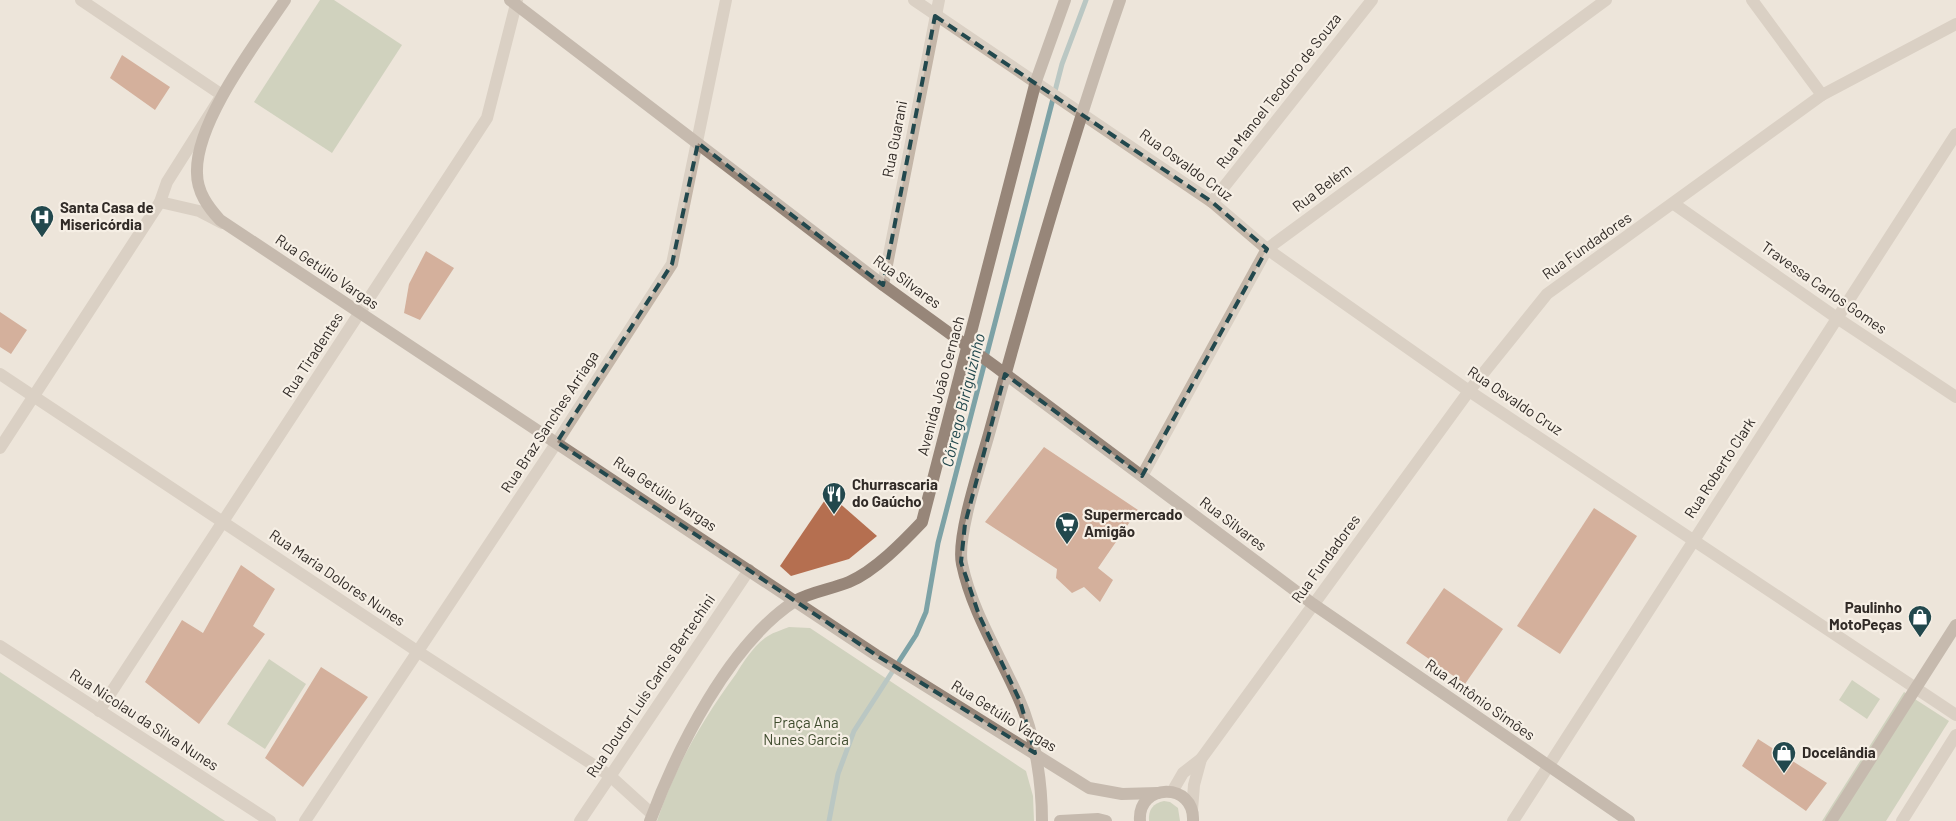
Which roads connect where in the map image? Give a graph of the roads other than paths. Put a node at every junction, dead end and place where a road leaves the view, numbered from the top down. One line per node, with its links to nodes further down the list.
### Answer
1 (81, 0): 16 (street)
2 (285, 0): 16 (street)
3 (726, 0): 19 (street, Rua Braz Sanches Arriaga)
4 (914, 0): 12 (street, Rua Osvaldo Cruz)
5 (939, 0): 12 (street, Rua Guarani)
6 (1065, 0): 14 (street, Avenida João Cernach)
7 (1120, 0): 17 (street)
8 (1372, 0): 21 (street, Rua Manoel Teodoro de Souza)
9 (1606, 0): 24 (street, Rua Belém)
10 (1752, 0): 15 (street)
11 (514, 2): 19 (street, Rua Silvares); 26 (street, Rua Tiradentes)
12 (935, 16): 14 (street, Rua Osvaldo Cruz); 25 (street, Rua Guarani)
13 (1956, 24): 15 (street, Rua Fundadores)
14 (1040, 84): 17 (street, Rua Osvaldo Cruz); 28 (street, Avenida João Cernach)
15 (1822, 95): 22 (street, Rua Fundadores)
16 (222, 96): 20 (street); 23 (street)
17 (1081, 111): 21 (street, Rua Osvaldo Cruz); 29 (street)
18 (1956, 134): 27 (street, Rua Roberto Clark)
19 (698, 143): 25 (street, Rua Silvares); 34 (street, Rua Braz Sanches Arriaga)
20 (160, 202): 23 (street, Rua Getúlio Vargas); 32 (street)
21 (1212, 202): 24 (street, Rua Osvaldo Cruz)
22 (1674, 204): 27 (street, Travessa Carlos Gomes); 31 (street, Rua Fundadores)
23 (231, 228): 26 (street, Rua Getúlio Vargas)
24 (1267, 249): 31 (street, Rua Osvaldo Cruz); 36 (street, Rua Belém)
25 (883, 285): 28 (street, Rua Silvares)
26 (360, 313): 34 (street, Rua Getúlio Vargas); 37 (street, Rua Tiradentes)
27 (1837, 318): 33 (street, Travessa Carlos Gomes); 38 (street, Rua Roberto Clark)
28 (973, 350): 29 (street, Rua Silvares); 40 (street, Avenida João Cernach)
29 (1001, 370): 36 (street, Rua Silvares); 49 (street)
30 (0, 374): 32 (street, Rua Maria Dolores Nunes)
31 (1469, 391): 38 (street, Rua Osvaldo Cruz); 41 (street, Rua Fundadores)
32 (34, 396): 35 (street); 37 (street, Rua Maria Dolores Nunes)
33 (1956, 396)
34 (557, 442): 39 (street, Rua Getúlio Vargas); 44 (street, Rua Braz Sanches Arriaga)
35 (0, 448)
36 (1142, 476): 41 (street, Rua Silvares)
37 (225, 522): 44 (street, Rua Maria Dolores Nunes); 46 (street, Rua Tiradentes)
38 (1693, 540): 45 (street, Rua Osvaldo Cruz); 51 (street, Rua Roberto Clark)
39 (749, 570): 40 (street, Rua Getúlio Vargas); 52 (street, Rua Doutor Luís Carlos Bertechini)
40 (797, 600): 49 (street, Rua Getúlio Vargas); 56 (street, Avenida João Cernach)
41 (1313, 604): 50 (street, Rua Fundadores); 51 (street, Rua Antônio Simões)
42 (1956, 626): 45 (street)
43 (0, 646): 46 (street, Rua Nicolau da Silva Nunes)
44 (417, 651): 52 (street, Rua Maria Dolores Nunes); 58 (street, Rua Braz Sanches Arriaga)
45 (1916, 690): 47 (street, Rua Osvaldo Cruz); 66 (street)
46 (99, 711): 57 (street, Rua Nicolau da Silva Nunes)
47 (1956, 715)
48 (1956, 735): 67 (street)
49 (1035, 753): 53 (street, Rua Getúlio Vargas); 60 (street)
50 (1201, 759): 54 (street, Rua Fundadores); 55 (street, Rua Fundadores)
51 (1547, 767): 64 (street, Rua Roberto Clark); 65 (street, Rua Antônio Simões)
52 (609, 775): 56 (street, Rua Maria Dolores Nunes); 59 (street, Rua Doutor Luís Carlos Bertechini)
53 (1158, 792): 54 (street, Rua Getúlio Vargas); 63 (street)
54 (1172, 792): 55 (street)
55 (1193, 815)
56 (651, 817)
57 (270, 821)
58 (305, 821)
59 (580, 821)
60 (1042, 821)
61 (1060, 821): 62 (street)
62 (1106, 821)
63 (1140, 821)
64 (1513, 821)
65 (1629, 821)
66 (1831, 821)
67 (1902, 821)

